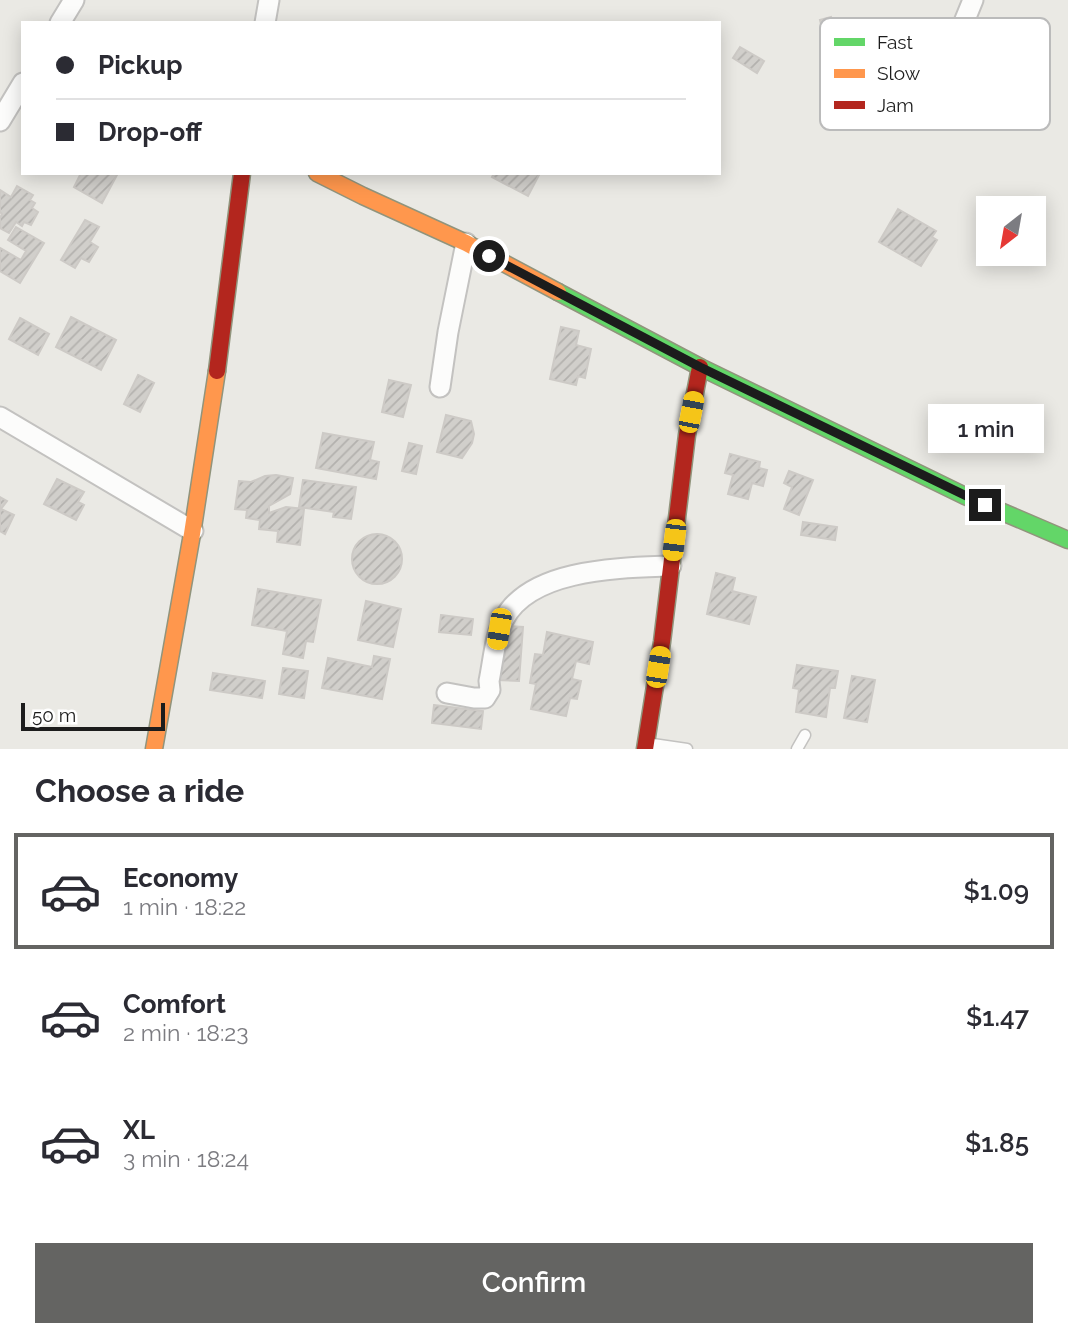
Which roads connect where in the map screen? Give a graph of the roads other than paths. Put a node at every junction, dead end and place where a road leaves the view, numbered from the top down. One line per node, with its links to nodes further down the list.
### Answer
1 (74, 0): 5 (street)
2 (269, 0): 6 (street)
3 (973, 0): 4 (street)
4 (966, 18)
5 (61, 21)
6 (265, 21)
7 (21, 86): 8 (street)
8 (0, 121)
9 (242, 175): 15 (street)
10 (321, 175): 11 (street)
11 (466, 243): 12 (street); 13 (street)
12 (700, 367): 16 (street); 17 (street)
13 (440, 387)
14 (0, 417): 15 (street)
15 (193, 531): 21 (street)
16 (1068, 540)
17 (671, 566): 18 (street); 20 (street)
18 (447, 693)
19 (805, 736): 23 (lane)
20 (646, 746): 22 (lane)
21 (154, 749)
22 (687, 749)
23 (797, 749)

